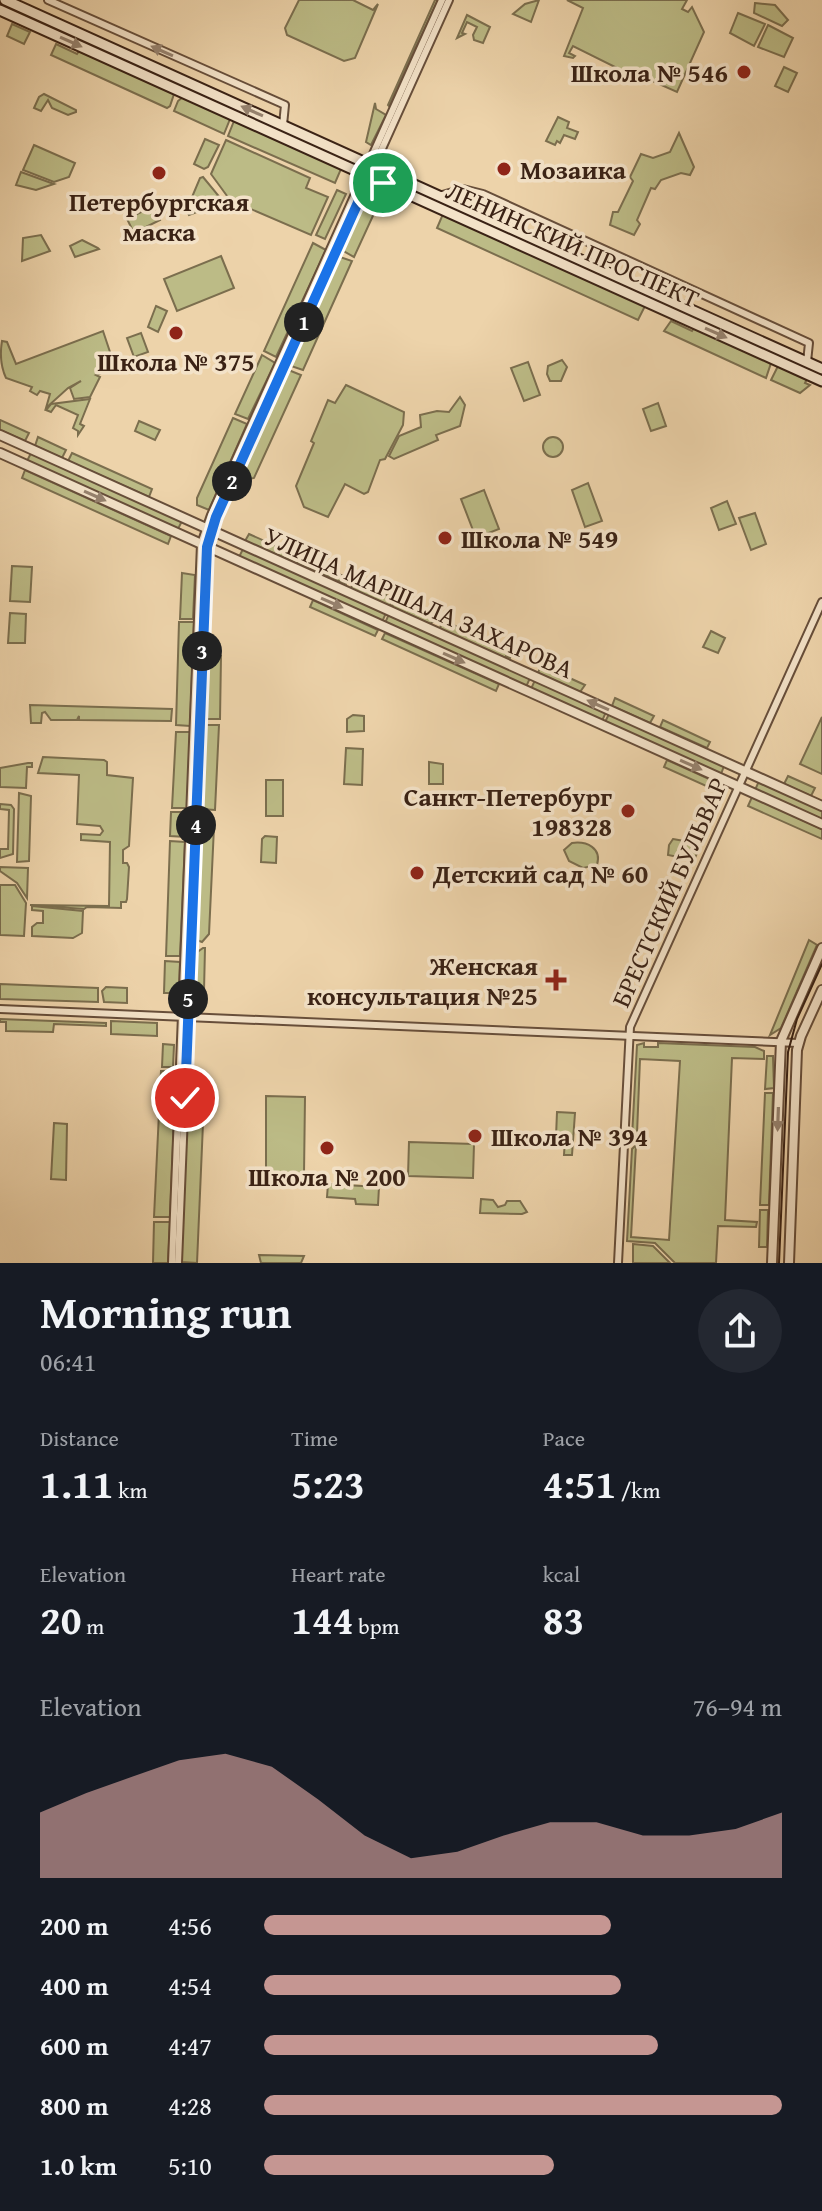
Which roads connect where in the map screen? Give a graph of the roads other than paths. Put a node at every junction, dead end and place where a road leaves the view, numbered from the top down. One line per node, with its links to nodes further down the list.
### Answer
1 (5, 0): 6 (main road, ЛЕНИНСКИЙ ПРОСПЕКТ, one-way to 1)
2 (48, 0): 6 (street, one-way to 2)
3 (442, 0): 7 (street)
4 (449, 0): 7 (street)
5 (0, 10): 7 (main road, ЛЕНИНСКИЙ ПРОСПЕКТ, one-way to 7)
6 (283, 125): 7 (main road, ЛЕНИНСКИЙ ПРОСПЕКТ)
7 (369, 170): 8 (main road, ЛЕНИНСКИЙ ПРОСПЕКТ); 11 (main road, ЛЕНИНСКИЙ ПРОСПЕКТ, one-way to 11); 14 (street)
8 (439, 196): 9 (main road, ЛЕНИНСКИЙ ПРОСПЕКТ); 9 (street)
9 (807, 362): 10 (main road, ЛЕНИНСКИЙ ПРОСПЕКТ)
10 (822, 369)
11 (822, 381)
12 (0, 435): 14 (street, УЛИЦА МАРШАЛА ЗАХАРОВА)
13 (0, 453): 15 (street, УЛИЦА МАРШАЛА ЗАХАРОВА, one-way to 15)
14 (208, 529): 15 (street); 17 (street, УЛИЦА МАРШАЛА ЗАХАРОВА, one-way to 14)
15 (204, 546): 18 (street, УЛИЦА МАРШАЛА ЗАХАРОВА, one-way to 18); 24 (street)
16 (822, 602): 17 (street, БРЕСТСКИЙ БУЛЬВАР)
17 (746, 771): 18 (street, БРЕСТСКИЙ БУЛЬВАР); 19 (street, УЛИЦА МАРШАЛА ЗАХАРОВА)
18 (739, 787): 20 (street, УЛИЦА МАРШАЛА ЗАХАРОВА); 25 (street, БРЕСТСКИЙ БУЛЬВАР)
19 (822, 806)
20 (822, 824)
21 (822, 948): 26 (street)
22 (822, 990): 27 (street)
23 (0, 1009): 24 (street)
24 (184, 1016): 25 (street); 28 (street); 29 (street)
25 (629, 1034): 26 (street); 30 (street, БРЕСТСКИЙ БУЛЬВАР)
26 (781, 1041): 27 (street); 31 (street, one-way to 31)
27 (798, 1043): 32 (street)
28 (172, 1263)
29 (178, 1263)
30 (618, 1263)
31 (772, 1263)
32 (789, 1263)

